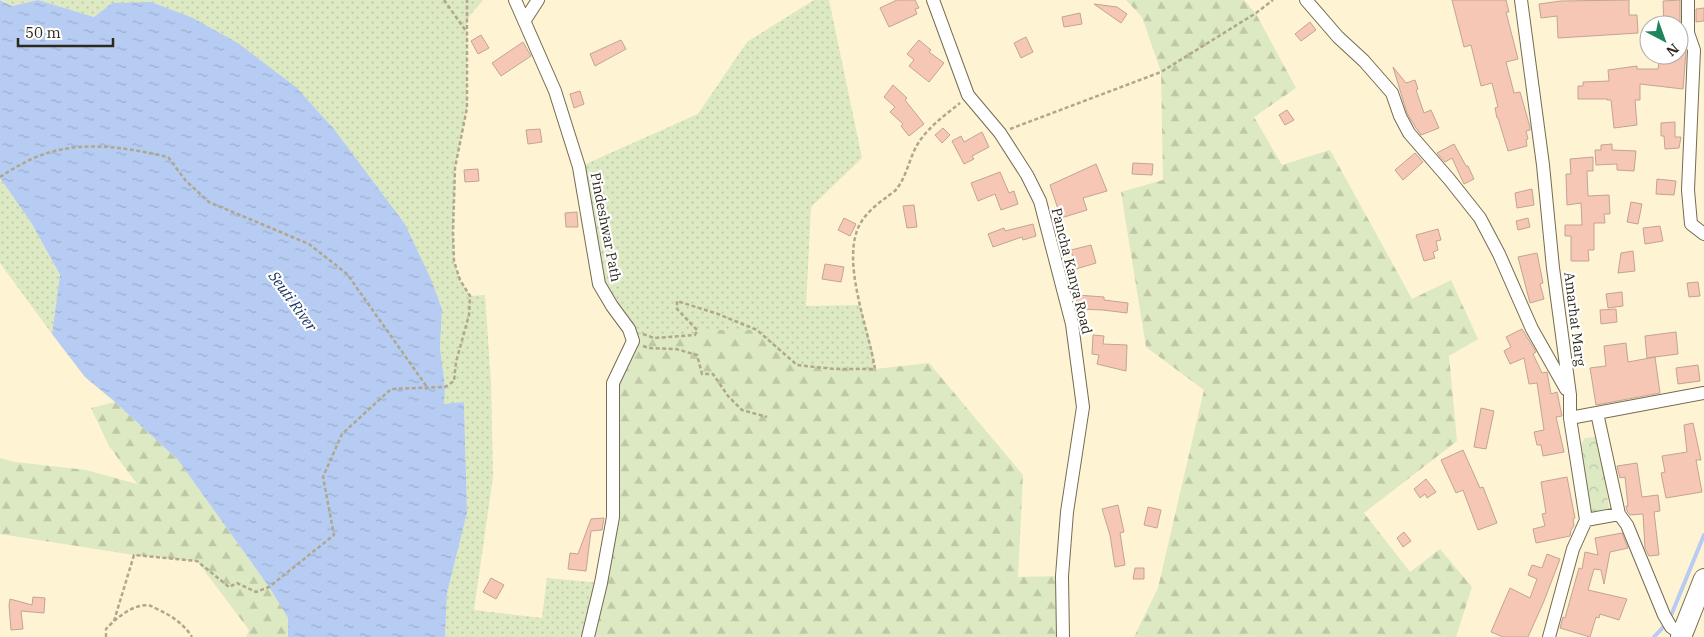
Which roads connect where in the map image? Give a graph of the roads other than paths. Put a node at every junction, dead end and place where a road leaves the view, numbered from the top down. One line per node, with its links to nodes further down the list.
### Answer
1 (515, 0): 7 (street, Pindeshwar Path)
2 (538, 0): 7 (street)
3 (933, 0): 18 (street, Pancha Kanya Road)
4 (1306, 0): 10 (street)
5 (1521, 0): 10 (street, Amarhat Marg)
6 (1688, 0): 8 (street)
7 (525, 20): 17 (street, Pindeshwar Path)
8 (1704, 234)
9 (1704, 393): 11 (street)
10 (1570, 395): 12 (street, Amarhat Marg)
11 (1598, 413): 12 (street); 13 (street)
12 (1570, 418): 14 (street, Amarhat Marg)
13 (1619, 514): 14 (street); 16 (street)
14 (1586, 520): 19 (street)
15 (1704, 579): 16 (main road)
16 (1680, 634)
17 (588, 637)
18 (1064, 637)
19 (1549, 637)

